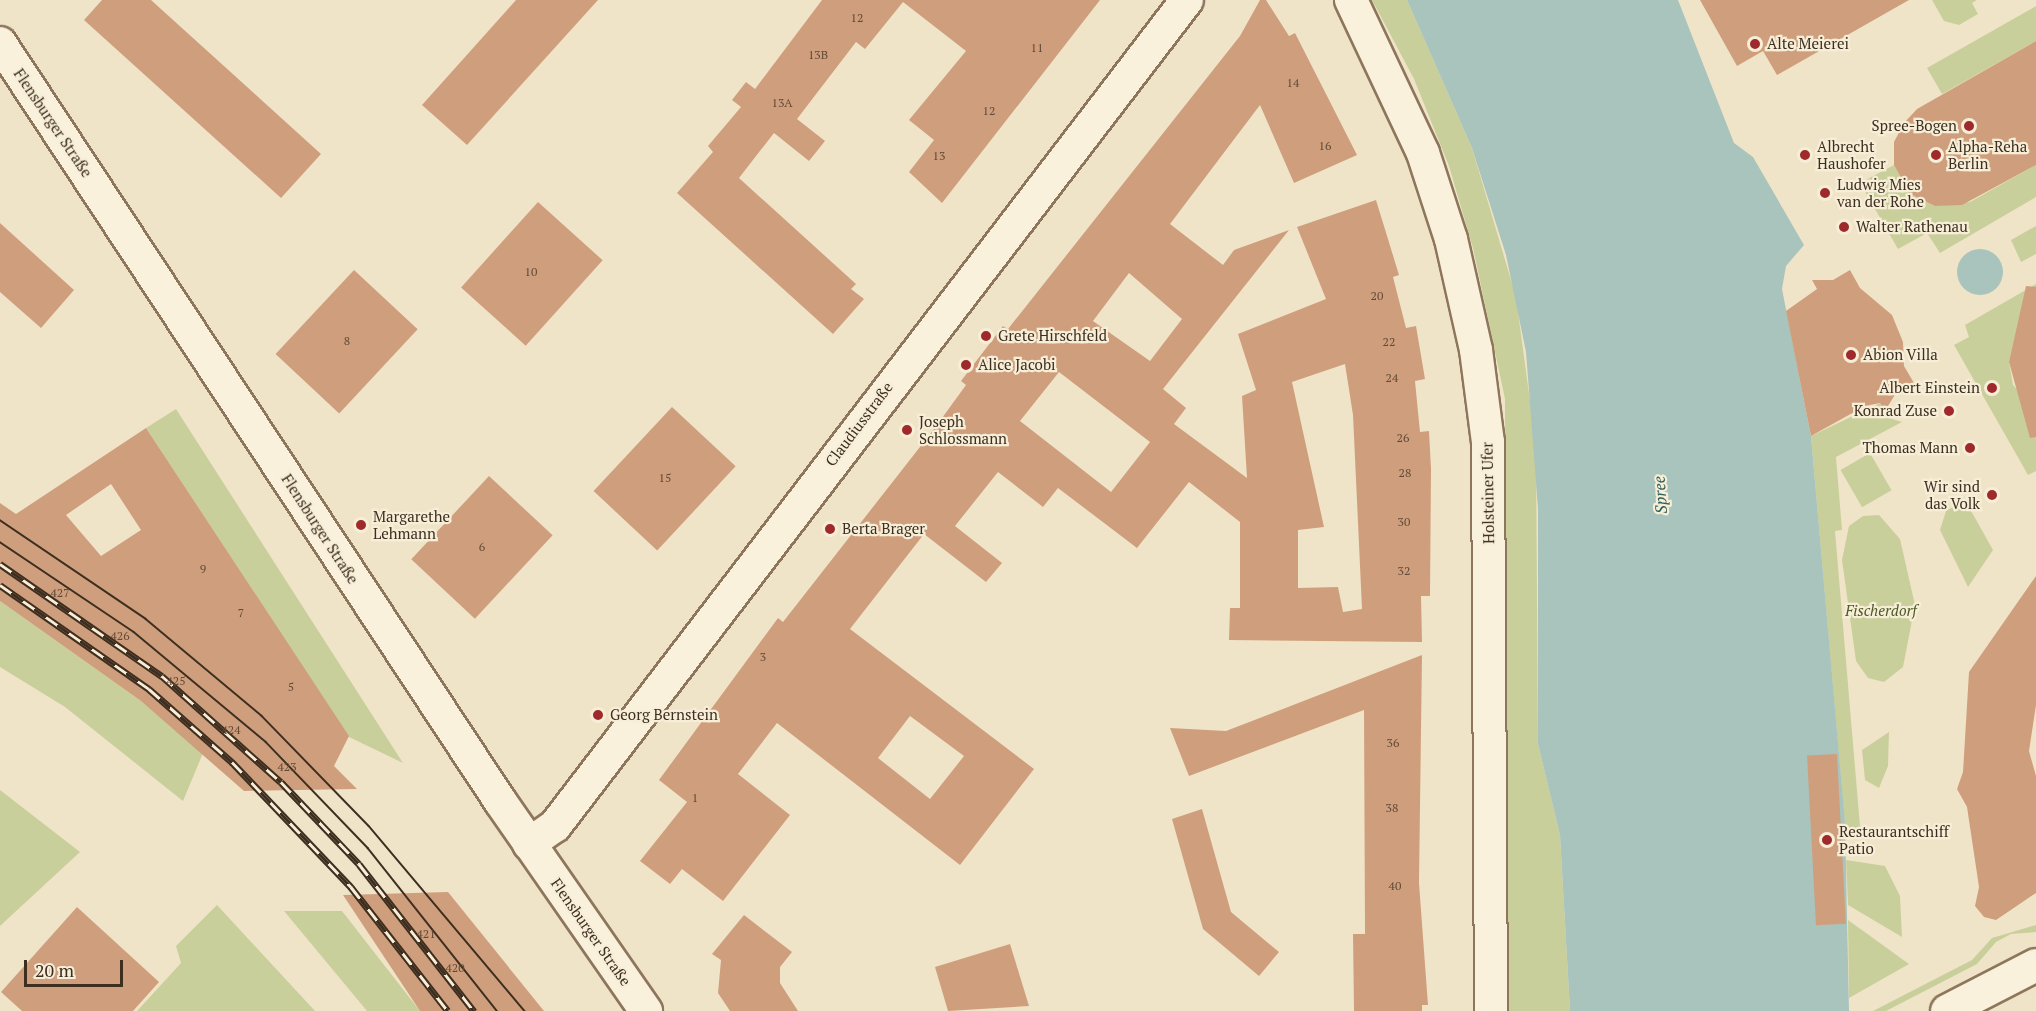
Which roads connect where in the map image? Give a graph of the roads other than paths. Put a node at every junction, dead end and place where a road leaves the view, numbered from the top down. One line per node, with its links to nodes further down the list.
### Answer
1 (1187, 0): 4 (street, Claudiusstraße)
2 (1351, 0): 7 (street, Holsteiner Ufer)
3 (0, 43): 4 (street, Flensburger Straße)
4 (529, 844): 6 (street, Flensburger Straße)
5 (2036, 965): 8 (street)
6 (646, 1011)
7 (1491, 1011)
8 (1947, 1011)

